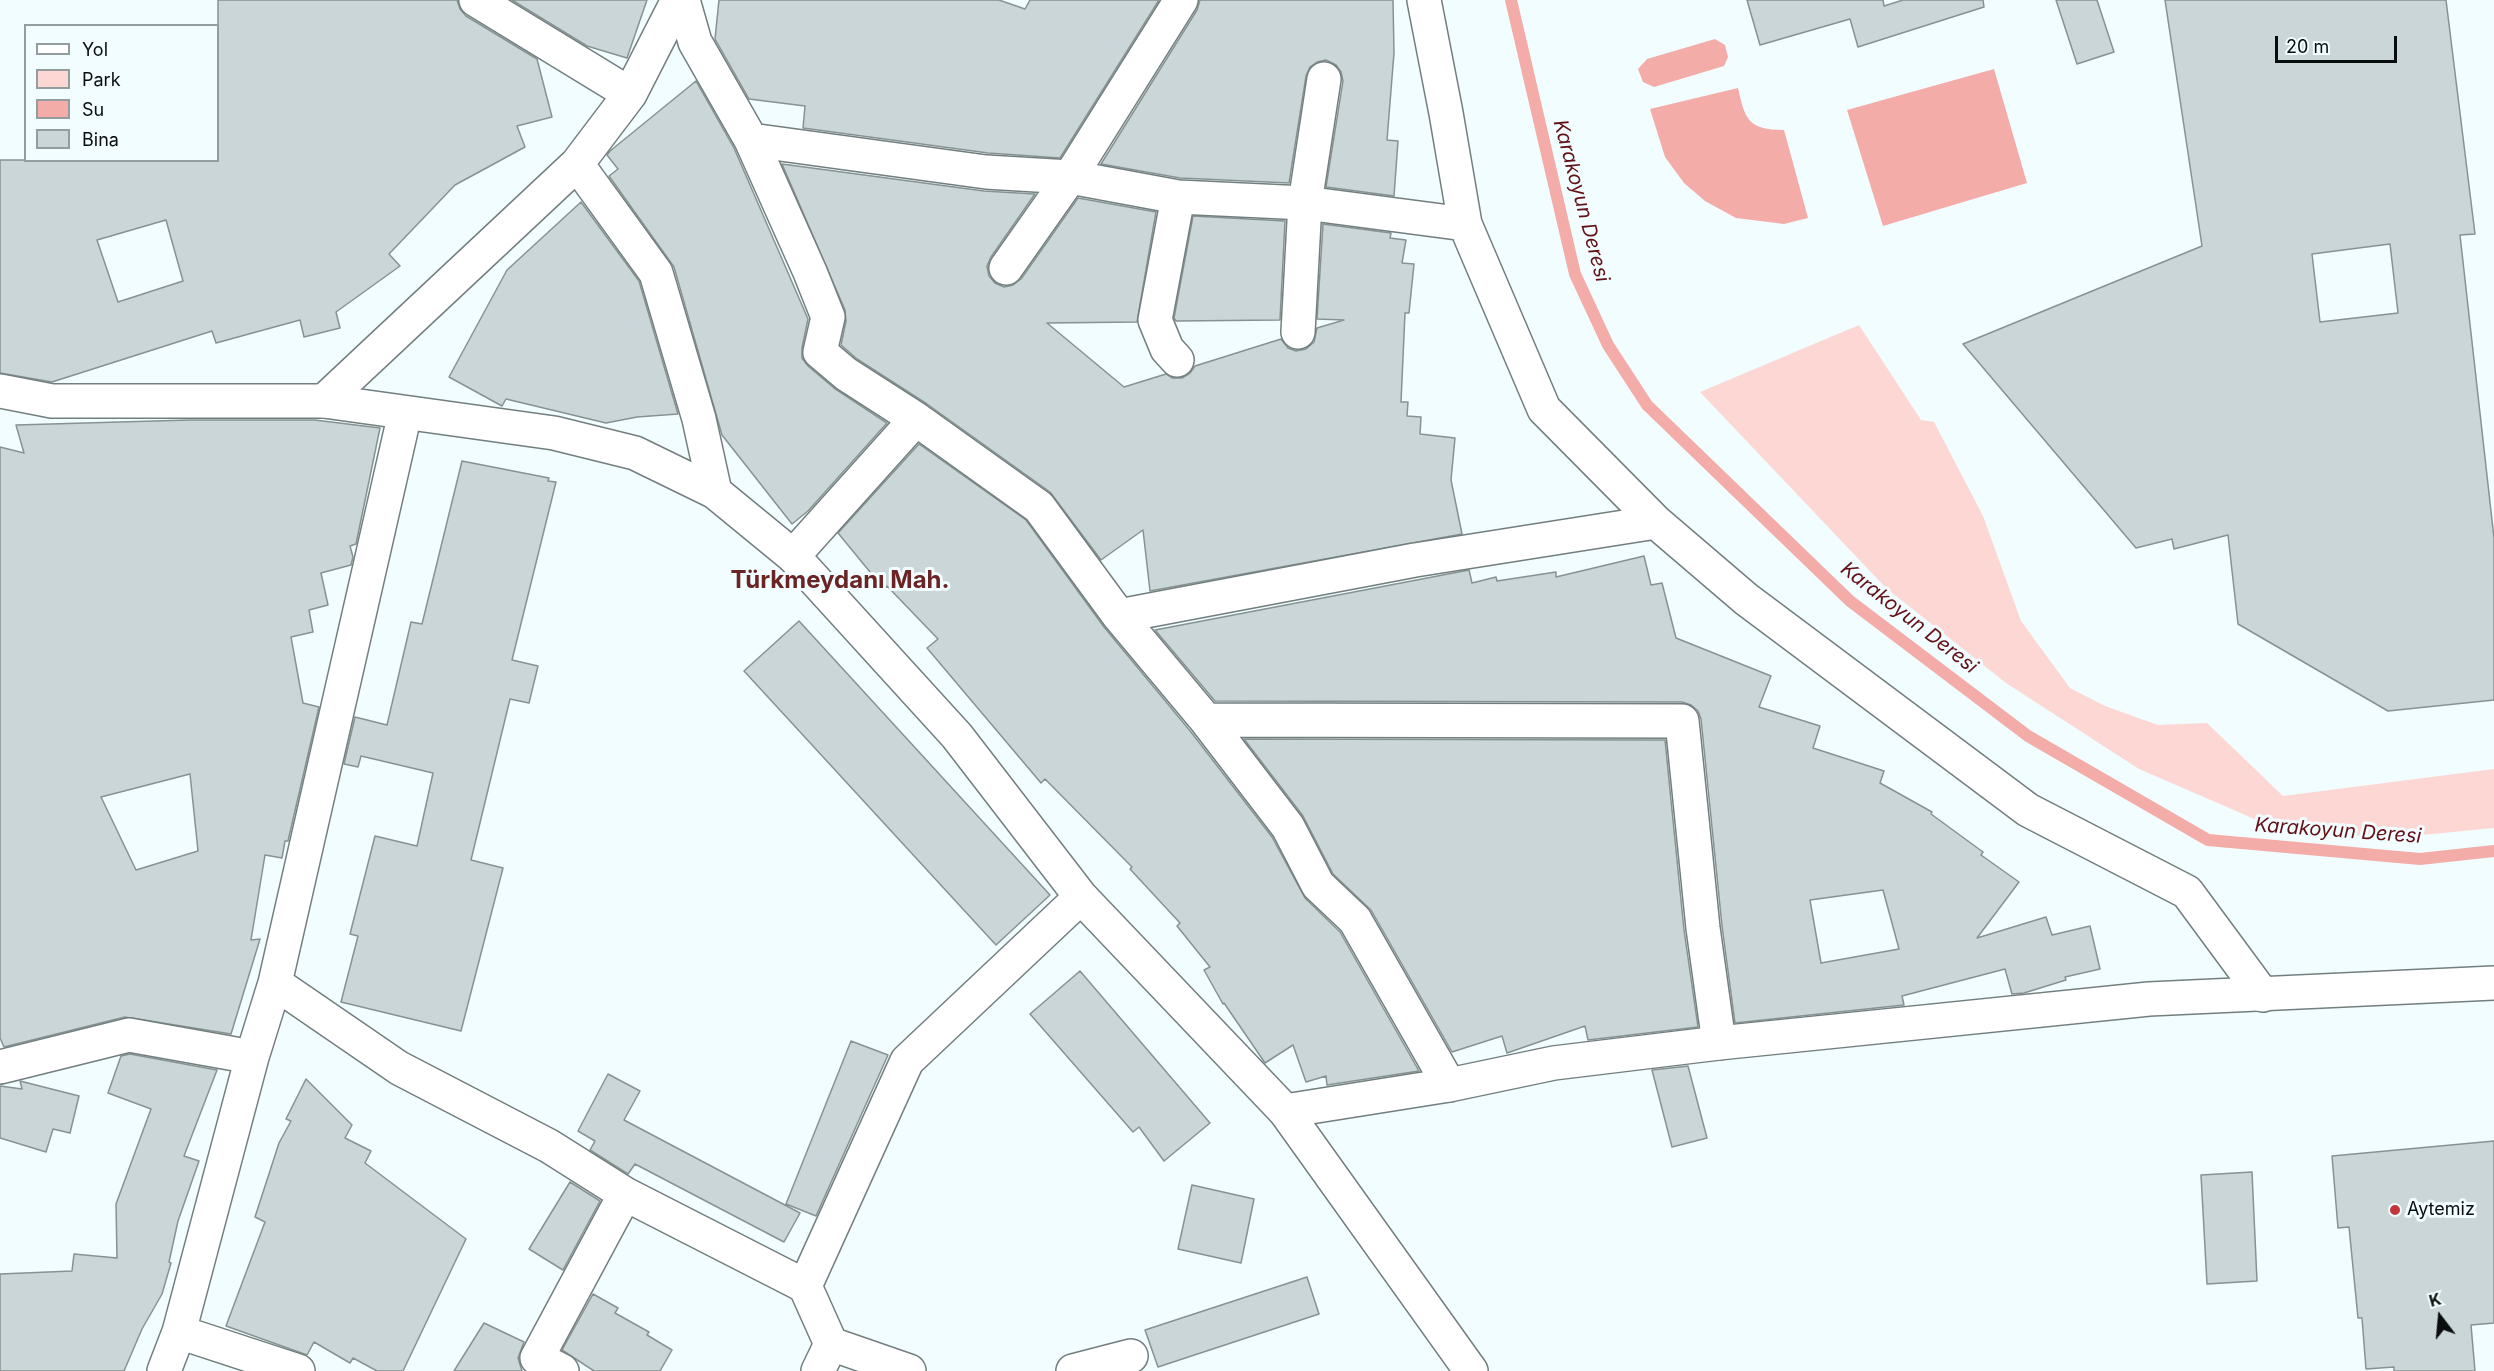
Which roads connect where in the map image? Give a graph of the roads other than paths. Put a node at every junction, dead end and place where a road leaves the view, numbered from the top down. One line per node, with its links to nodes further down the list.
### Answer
1 (476, 0): 7 (street)
2 (678, 0): 7 (street)
3 (683, 0): 8 (street)
4 (1181, 0): 10 (street)
5 (1424, 0): 13 (street)
6 (1324, 79): 12 (street)
7 (630, 94): 9 (street)
8 (751, 140): 10 (street); 20 (street)
9 (577, 164): 18 (street); 21 (street)
10 (1070, 177): 11 (street); 14 (street)
11 (1178, 197): 12 (street); 16 (street)
12 (1305, 202): 13 (street); 15 (street)
13 (1465, 224): 22 (street)
14 (1006, 268)
15 (1298, 332)
16 (1178, 360)
17 (0, 391): 18 (street)
18 (324, 401): 19 (street)
19 (405, 413): 21 (street); 27 (street)
20 (916, 419): 23 (street); 24 (street)
21 (715, 492): 23 (street)
22 (1656, 522): 24 (street); 29 (street)
23 (793, 556): 26 (street)
24 (1119, 616): 25 (street)
25 (1206, 720): 30 (street); 33 (street)
26 (1081, 897): 34 (street); 36 (street)
27 (275, 983): 31 (street); 35 (street)
28 (2485, 986): 29 (street)
29 (2263, 995): 30 (street)
30 (1719, 1043): 33 (street)
31 (252, 1057): 32 (street); 37 (street)
32 (0, 1067)
33 (1449, 1085): 34 (street)
34 (1285, 1111): 45 (street)
35 (625, 1194): 36 (street); 42 (street)
36 (805, 1286): 39 (street)
37 (179, 1332): 40 (street); 41 (street)
38 (1131, 1356): 44 (street)
39 (824, 1357): 43 (street)
40 (164, 1371)
41 (298, 1371)
42 (562, 1371)
43 (909, 1371)
44 (1073, 1371)
45 (1471, 1371)

